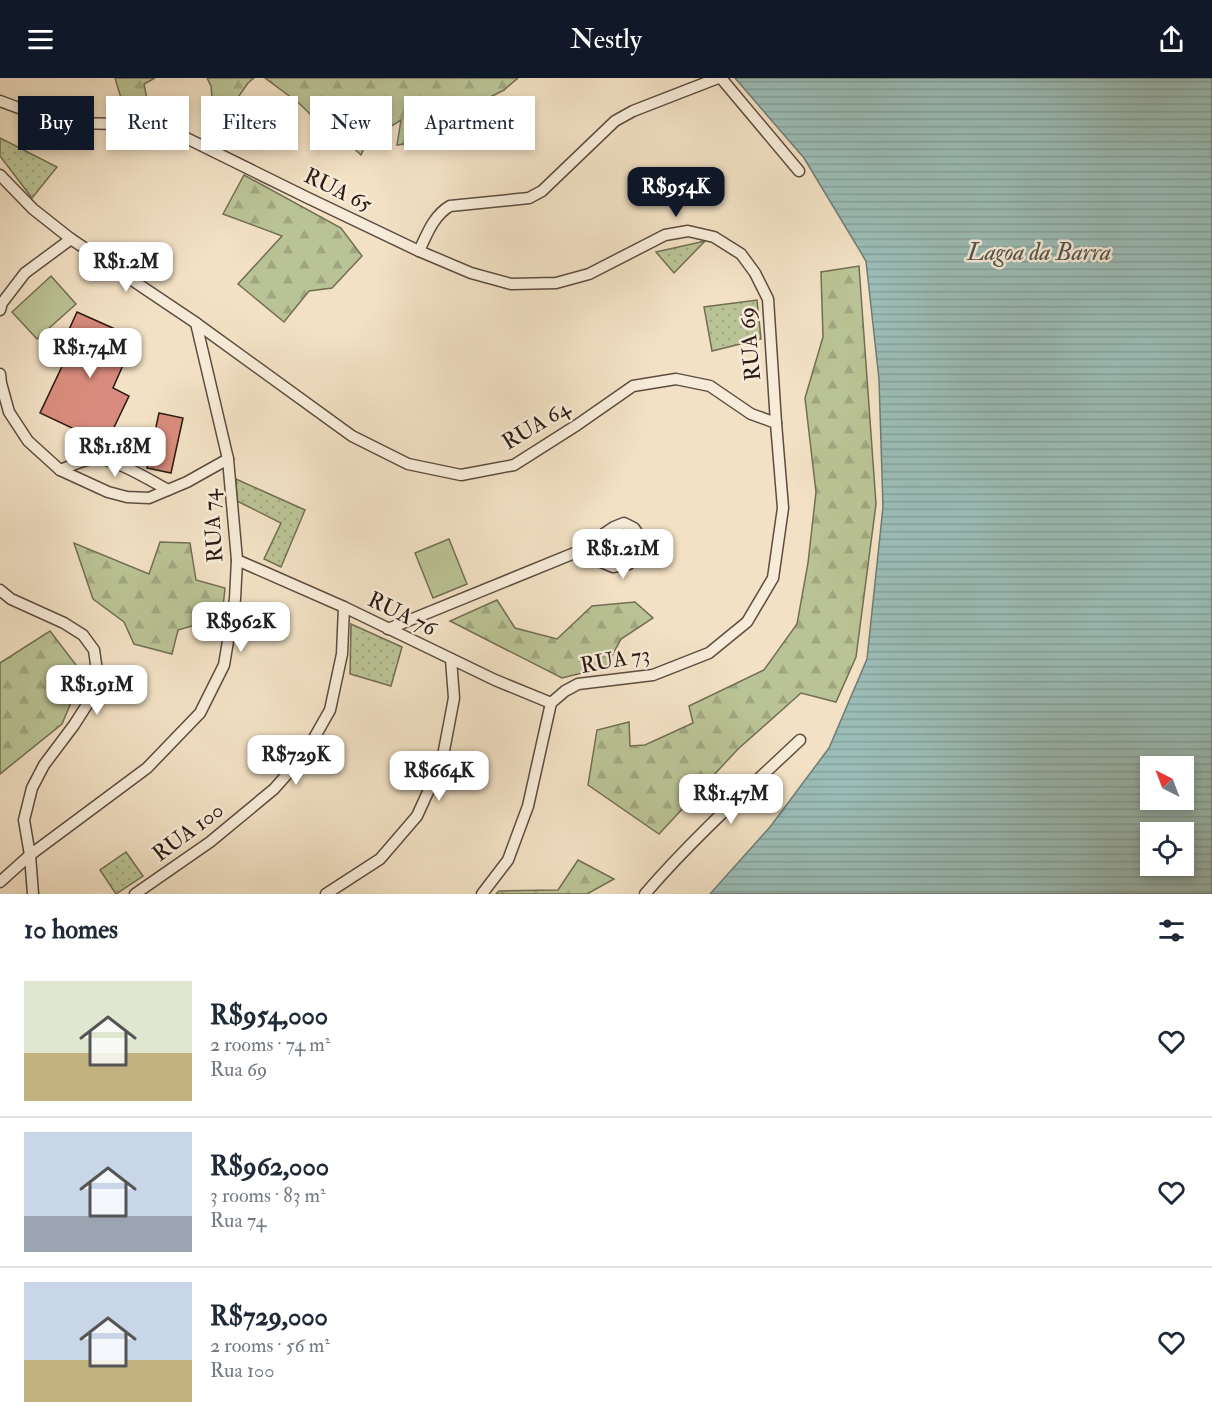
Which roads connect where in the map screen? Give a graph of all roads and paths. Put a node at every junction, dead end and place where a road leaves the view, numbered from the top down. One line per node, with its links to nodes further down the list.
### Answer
1 (719, 78): 3 (street); 6 (street)
2 (0, 101): 6 (street, RUA 65)
3 (799, 171)
4 (0, 174): 5 (street, RUA 64)
5 (71, 239): 7 (street); 8 (street, RUA 64)
6 (419, 251): 10 (street, RUA 69)
7 (0, 310)
8 (196, 323): 10 (street, RUA 64); 11 (street, RUA 74)
9 (0, 374): 12 (street)
10 (776, 423): 20 (street, RUA 73)
11 (228, 459): 13 (street); 15 (street, RUA 74)
12 (60, 470): 13 (street); 13 (street)
13 (168, 490)
14 (577, 552): 14 (street); 18 (street)
15 (237, 560): 17 (street, RUA 76); 22 (street, RUA 74)
16 (0, 590): 22 (street)
17 (344, 607): 18 (street, RUA 76); 25 (street, RUA 100)
18 (388, 629): 19 (street, RUA 76)
19 (451, 659): 20 (street, RUA 76); 26 (street)
20 (550, 703): 27 (street)
21 (800, 741): 28 (street)
22 (30, 855): 23 (street, RUA 74); 24 (street)
23 (0, 882)
24 (33, 894)
25 (135, 894)
26 (326, 894)
27 (482, 894)
28 (645, 894)

